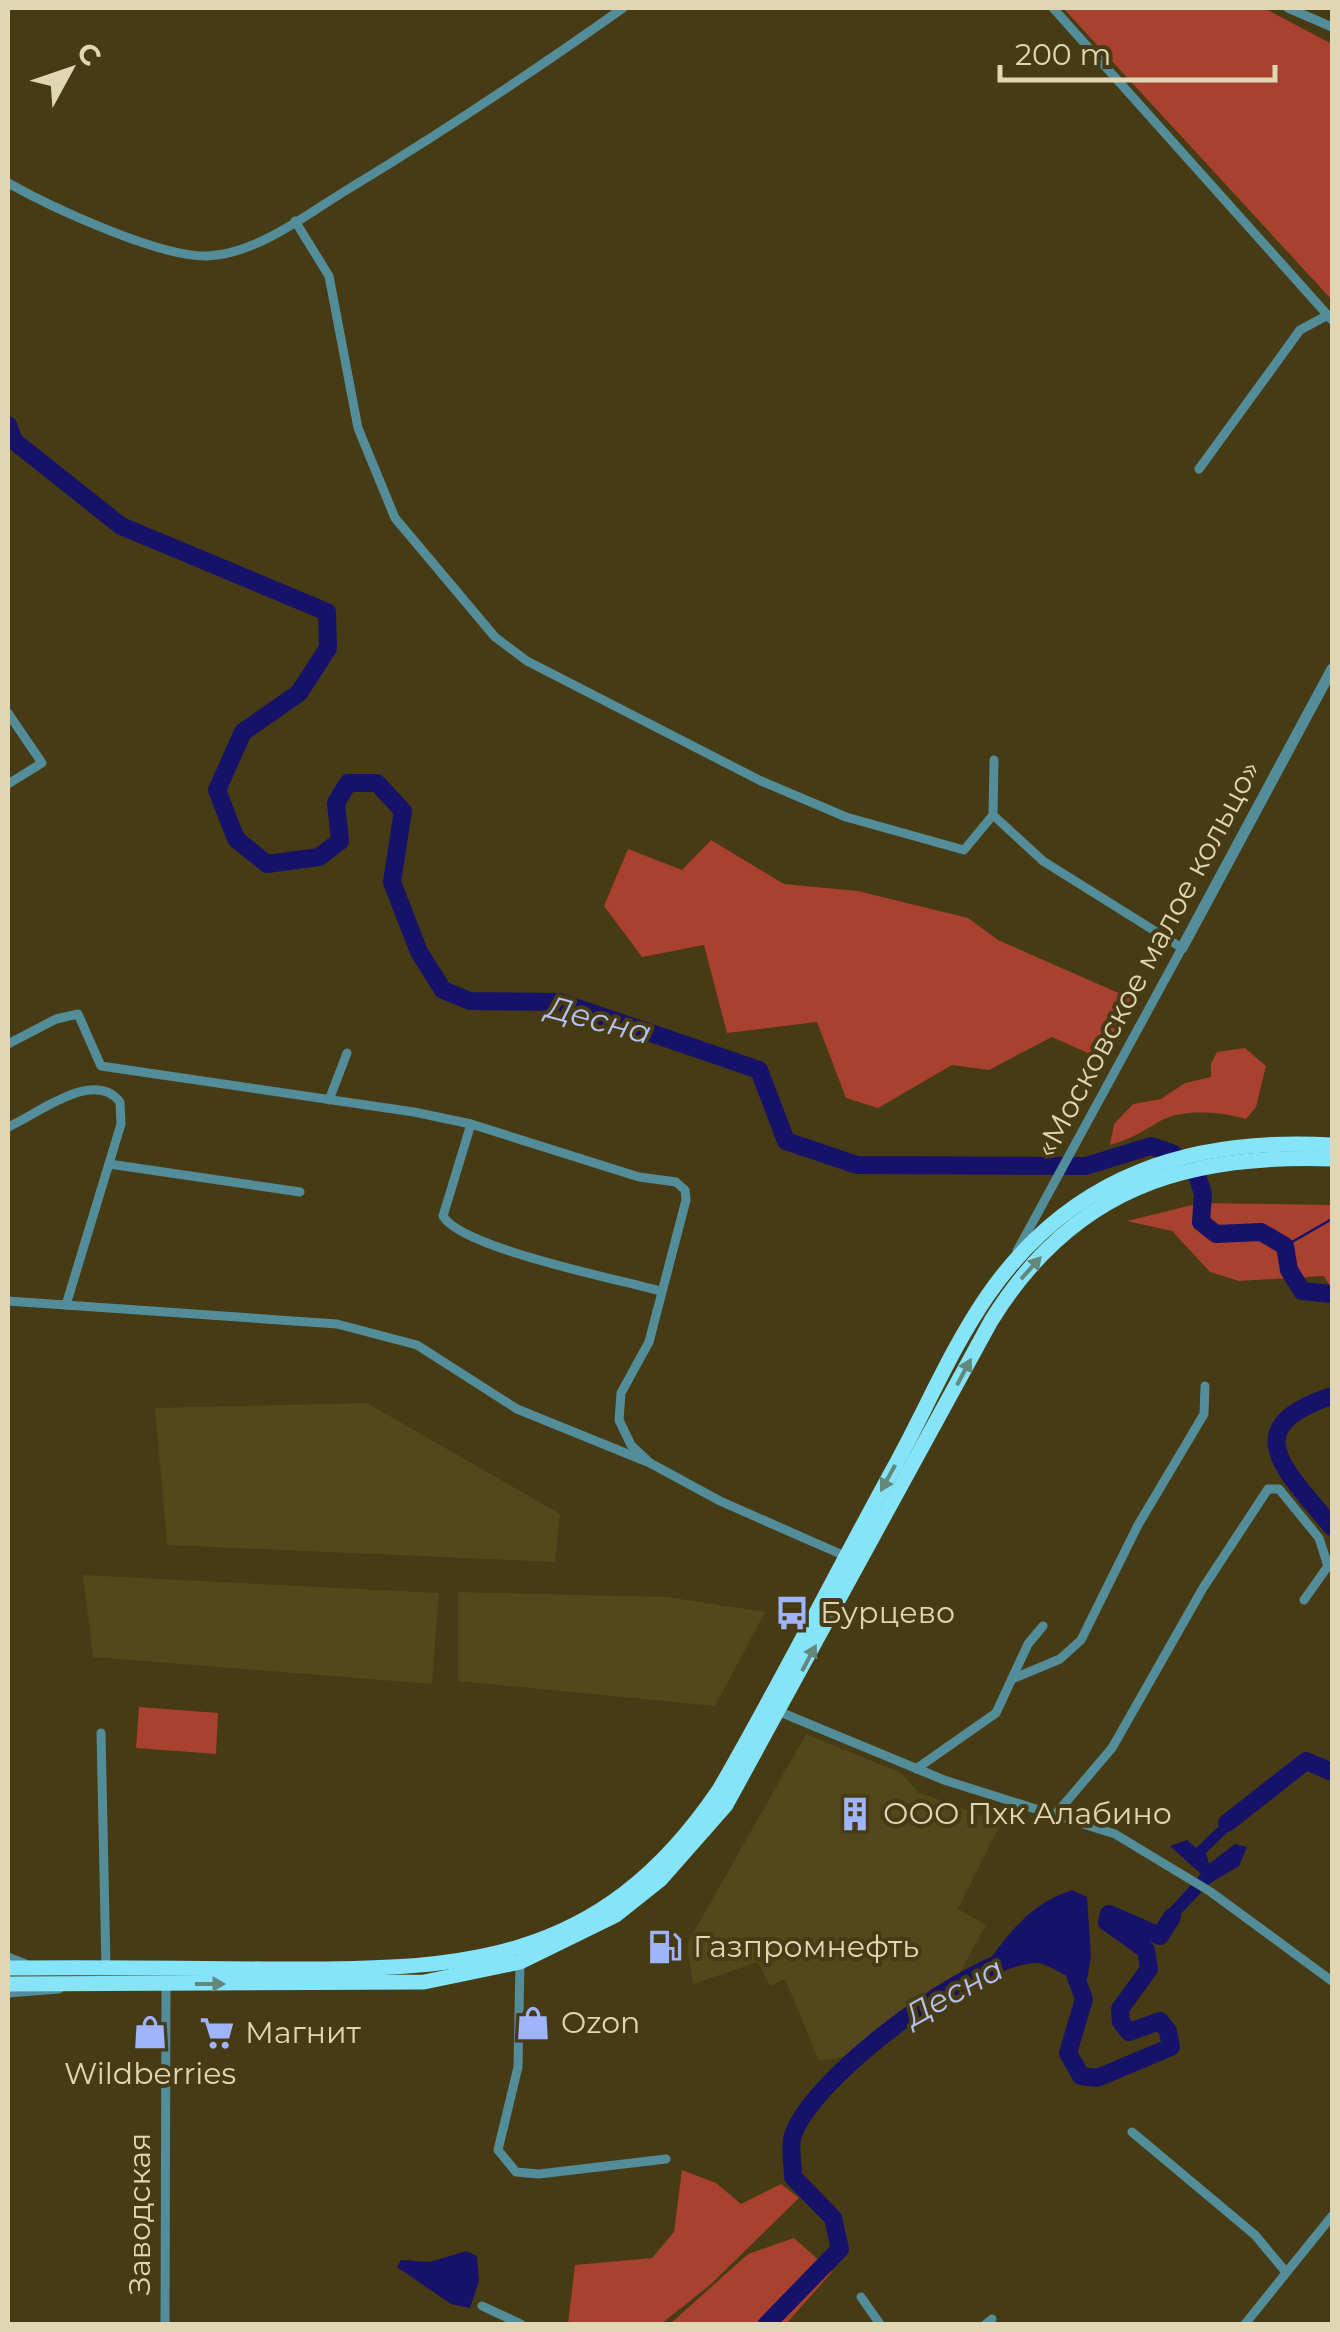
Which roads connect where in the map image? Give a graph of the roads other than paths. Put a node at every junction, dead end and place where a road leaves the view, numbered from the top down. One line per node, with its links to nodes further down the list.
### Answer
1 (623, 8): 6 (street)
2 (1053, 8): 7 (street)
3 (1288, 8): 4 (street)
4 (1332, 27)
5 (8, 183): 6 (street)
6 (295, 221): 13 (street)
7 (1330, 318): 8 (street)
8 (1199, 468)
9 (1332, 668): 14 (street, «Московское малое кольцо»)
10 (8, 713): 12 (street)
11 (994, 760): 13 (street)
12 (8, 784)
13 (993, 815): 14 (street)
14 (1182, 948): 26 (street, «Московское малое кольцо»)
15 (8, 1044): 17 (street)
16 (347, 1053): 17 (street)
17 (329, 1100): 18 (street)
18 (471, 1124): 27 (street); 27 (street)
19 (8, 1127): 23 (street)
20 (1332, 1145): 21 (highway)
21 (1270, 1149): 22 (highway); 25 (highway)
22 (1332, 1159)
23 (108, 1164): 24 (street); 29 (street)
24 (300, 1192)
25 (1073, 1217): 26 (highway); 36 (highway, one-way to 25)
26 (1005, 1272): 32 (highway, one-way to 32)
27 (660, 1291): 31 (street)
28 (8, 1302): 29 (street)
29 (66, 1305): 31 (street)
30 (1205, 1386): 35 (street)
31 (650, 1463): 32 (street)
32 (844, 1556): 42 (highway)
33 (1304, 1600): 39 (street)
34 (1044, 1626): 35 (street)
35 (1012, 1678): 38 (street)
36 (780, 1712): 38 (street); 41 (highway)
37 (101, 1733): 42 (street)
38 (916, 1768): 39 (street)
39 (1055, 1815): 45 (street)
40 (8, 1957): 44 (street)
41 (520, 1962): 48 (highway, one-way to 41); 51 (street)
42 (106, 1967): 44 (highway)
43 (8, 1968): 44 (highway)
44 (35, 1968)
45 (1332, 1980)
46 (8, 1984): 47 (highway)
47 (77, 1984): 48 (highway); 49 (street)
48 (166, 1984): 56 (street, Заводская)
49 (8, 1992)
50 (1132, 2132): 53 (street)
51 (666, 2159)
52 (1332, 2216): 53 (street)
53 (1285, 2272): 59 (street)
54 (861, 2297): 58 (street)
55 (482, 2306): 57 (street)
56 (165, 2324)
57 (521, 2324)
58 (880, 2324)
59 (1245, 2324)

